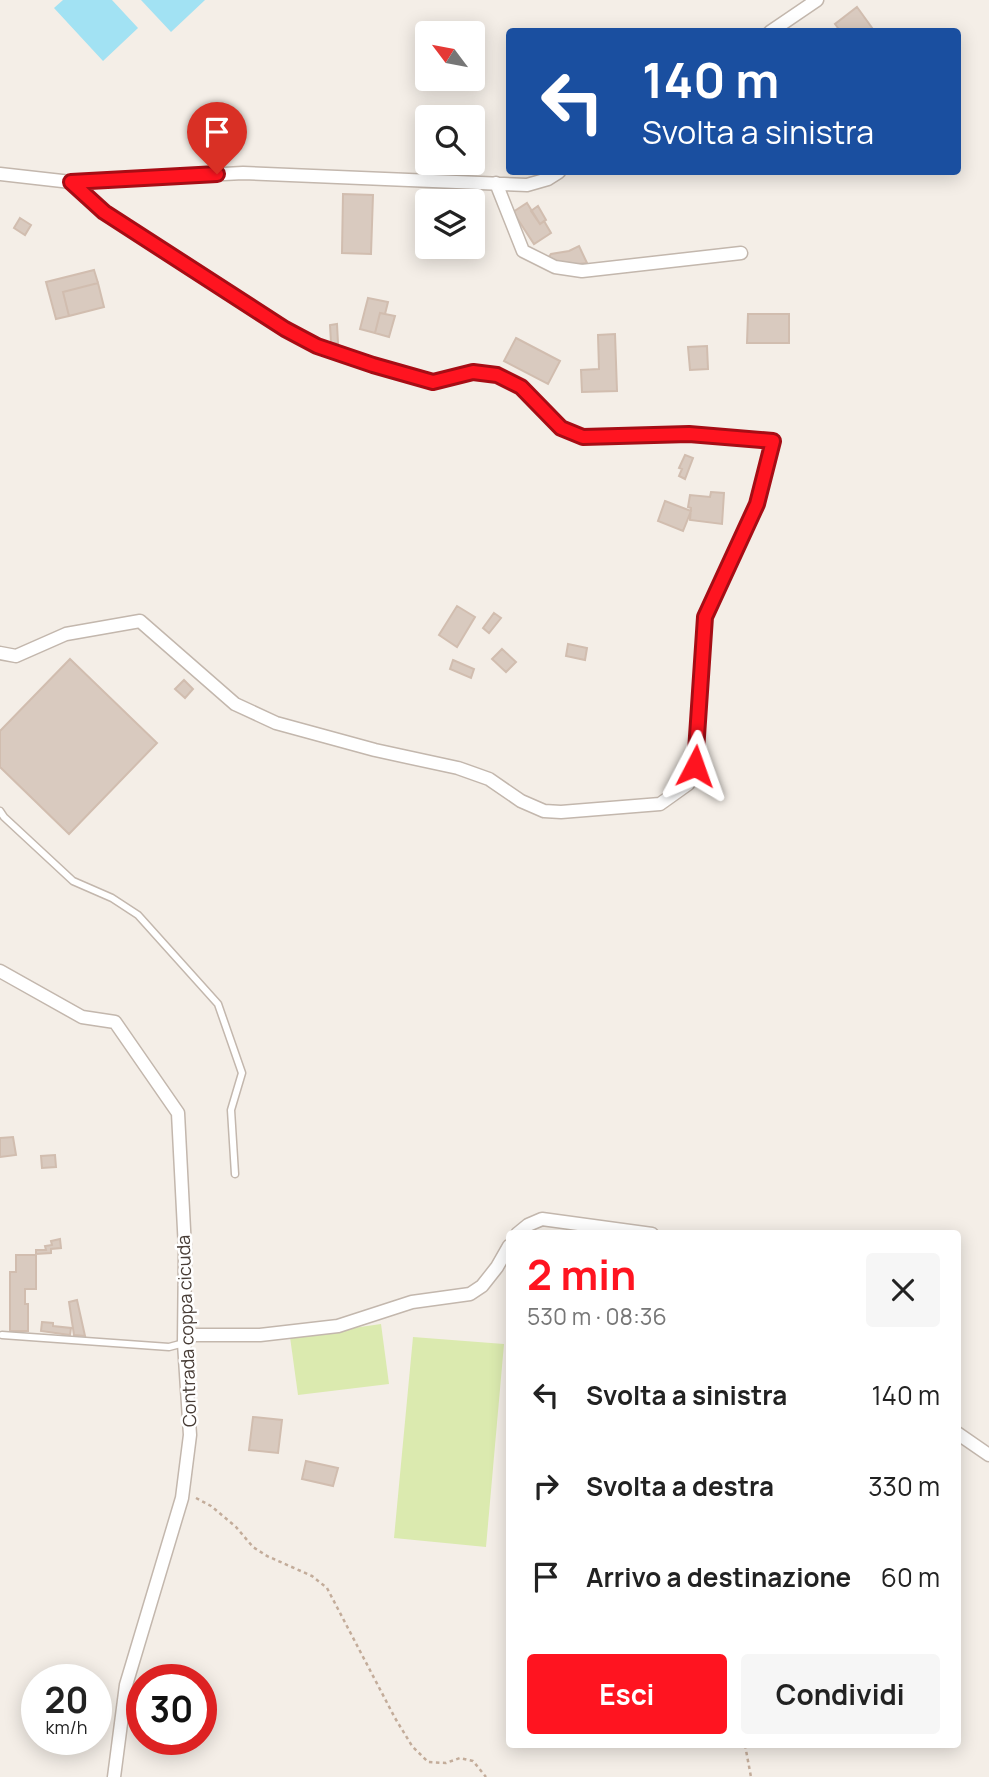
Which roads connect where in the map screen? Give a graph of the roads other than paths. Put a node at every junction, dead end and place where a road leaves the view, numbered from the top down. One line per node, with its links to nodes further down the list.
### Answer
1 (817, 0): 2 (street)
2 (776, 28)
3 (0, 174): 5 (street)
4 (554, 175): 6 (street)
5 (71, 182): 6 (street); 8 (street)
6 (496, 183): 7 (street)
7 (741, 253)
8 (0, 653)
9 (0, 811): 11 (lane)
10 (0, 971): 16 (street, Contrada coppa cicuda)
11 (235, 1174)
12 (521, 1230): 13 (street)
13 (623, 1230)
14 (506, 1251): 16 (street)
15 (2, 1335): 16 (lane)
16 (184, 1339): 19 (street, Contrada coppa cicuda)
17 (961, 1436): 18 (street)
18 (989, 1455)
19 (114, 1777)

